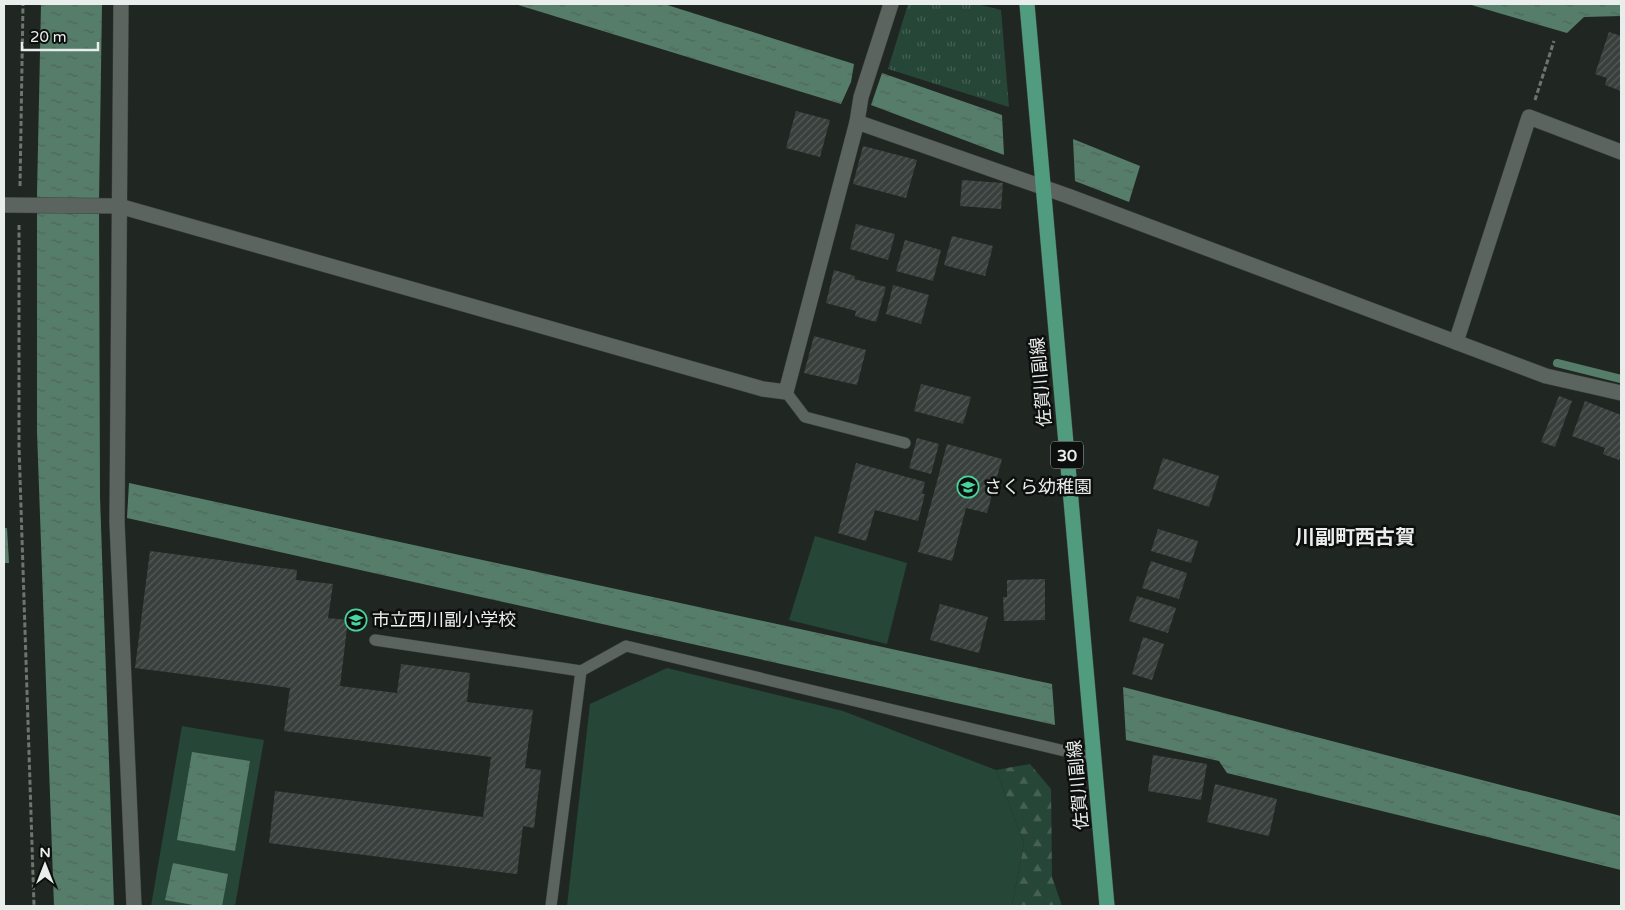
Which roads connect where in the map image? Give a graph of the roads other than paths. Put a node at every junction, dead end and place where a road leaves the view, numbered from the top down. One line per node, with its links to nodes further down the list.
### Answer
1 (121, 4): 8 (street)
2 (891, 4): 4 (street)
3 (1026, 4): 6 (main road, 佐賀川副線 / 30)
4 (857, 122): 6 (street); 10 (street)
5 (1621, 152): 9 (street)
6 (1043, 188): 9 (street); 15 (main road, 佐賀川副線 / 30)
7 (4, 205): 8 (street)
8 (119, 206): 10 (street); 16 (street)
9 (1456, 342): 11 (street)
10 (786, 392): 12 (lane)
11 (1621, 393)
12 (905, 443)
13 (374, 640): 14 (lane)
14 (581, 671): 15 (lane); 17 (lane)
15 (1094, 758): 18 (main road, 佐賀川副線 / 30)
16 (134, 906)
17 (552, 906)
18 (1107, 906)

